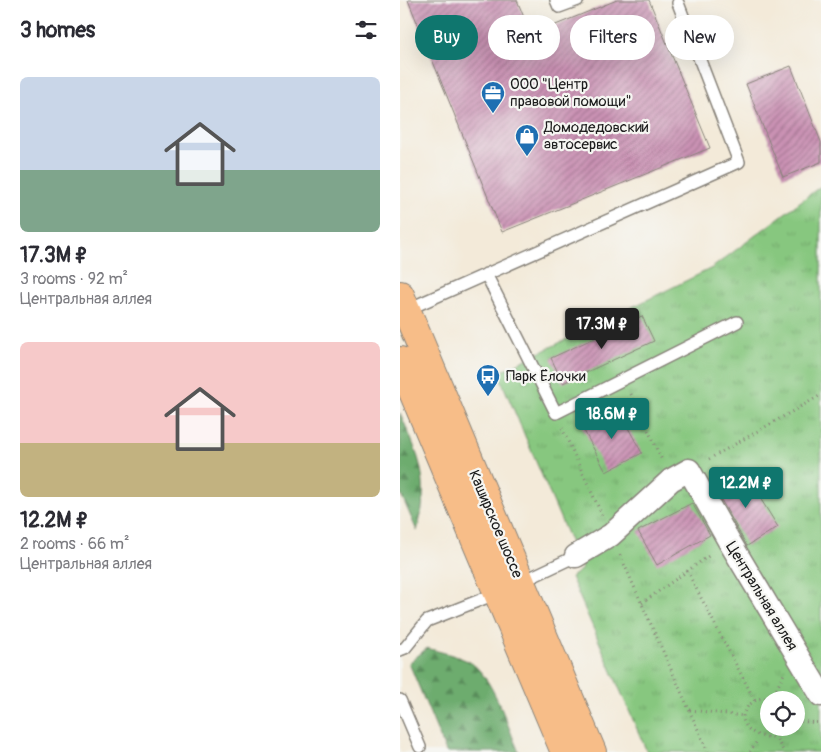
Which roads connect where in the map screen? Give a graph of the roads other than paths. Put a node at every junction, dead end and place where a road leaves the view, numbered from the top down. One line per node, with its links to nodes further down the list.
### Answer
1 (556, 0): 2 (lane)
2 (578, 0)
3 (678, 3): 4 (lane)
4 (486, 274): 5 (lane); 6 (lane)
5 (403, 302): 9 (main road, Каширское шоссе)
6 (737, 322)
7 (400, 361): 9 (main road, Каширское шоссе)
8 (576, 556): 9 (lane); 11 (street, Центральная аллея)
9 (509, 588): 10 (lane); 14 (main road, Каширское шоссе); 15 (main road, Каширское шоссе)
10 (400, 650)
11 (821, 696)
12 (400, 700): 13 (lane)
13 (418, 750)
14 (565, 752)
15 (592, 752)

